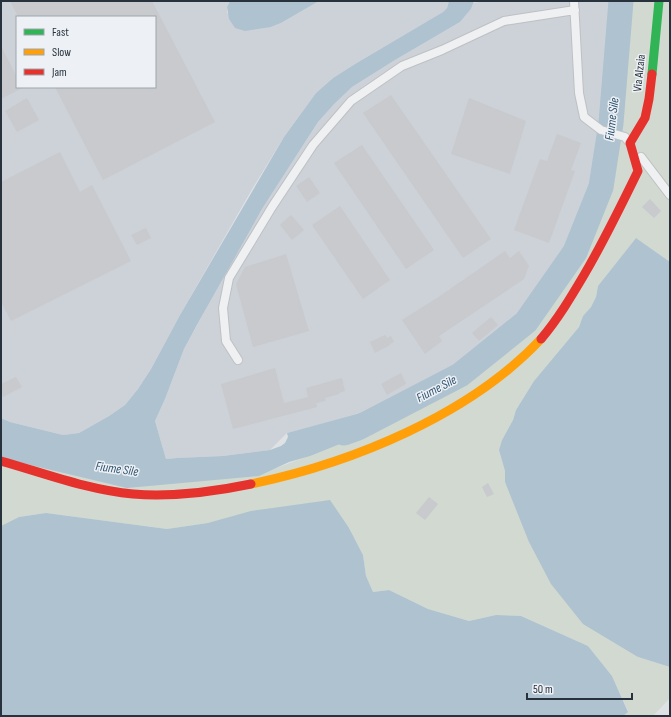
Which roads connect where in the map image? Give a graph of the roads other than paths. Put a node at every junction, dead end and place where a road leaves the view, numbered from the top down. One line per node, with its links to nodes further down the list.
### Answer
1 (574, 1): 3 (lane)
2 (659, 1): 4 (street, Via Alzaia)
3 (575, 10): 4 (lane); 6 (lane)
4 (630, 144): 5 (lane); 7 (street)
5 (670, 195)
6 (238, 360)
7 (1, 461)

